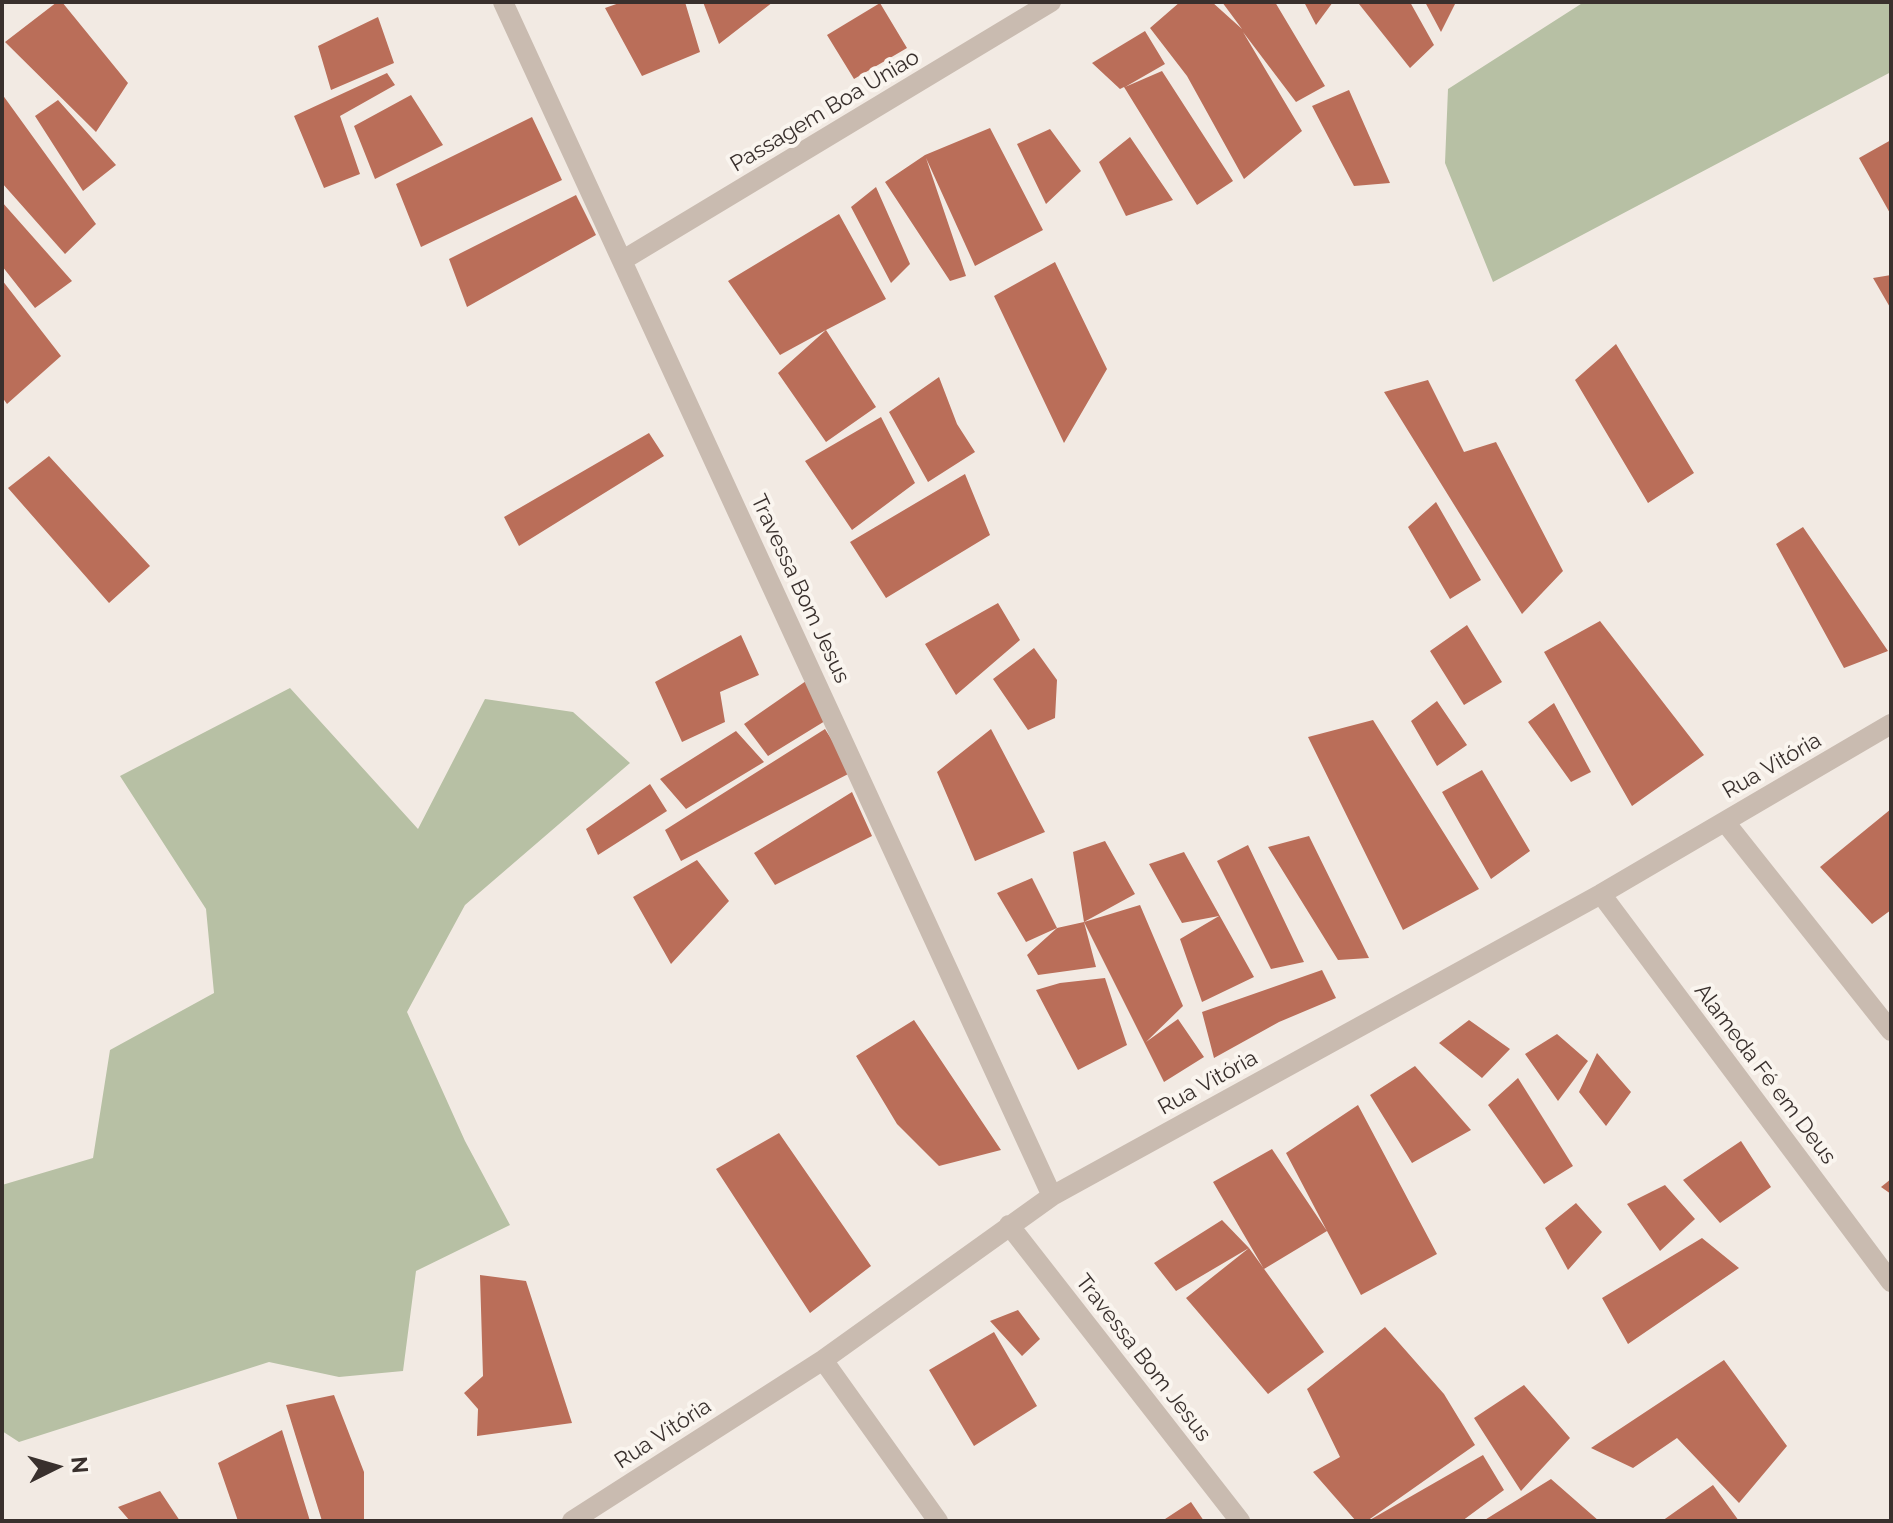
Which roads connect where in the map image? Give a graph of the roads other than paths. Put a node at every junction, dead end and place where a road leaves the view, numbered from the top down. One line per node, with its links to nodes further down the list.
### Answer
1 (503, 2): 3 (street, Travessa Bom Jesus)
2 (1051, 2): 3 (street, Passagem Boa Uniao)
3 (623, 260): 8 (street, Travessa Bom Jesus)
4 (1891, 724): 5 (street, Rua Vitória)
5 (1725, 822): 6 (street, Rua Vitória); 7 (street)
6 (1601, 894): 8 (street, Rua Vitória); 10 (street, Alameda Fé em Deus)
7 (1891, 1031)
8 (1052, 1196): 9 (street, Rua Vitória)
9 (1009, 1225): 11 (street, Rua Vitória); 14 (street, Travessa Bom Jesus)
10 (1891, 1282)
11 (823, 1360): 12 (street, Rua Vitória); 13 (street)
12 (572, 1521)
13 (938, 1521)
14 (1240, 1521)

